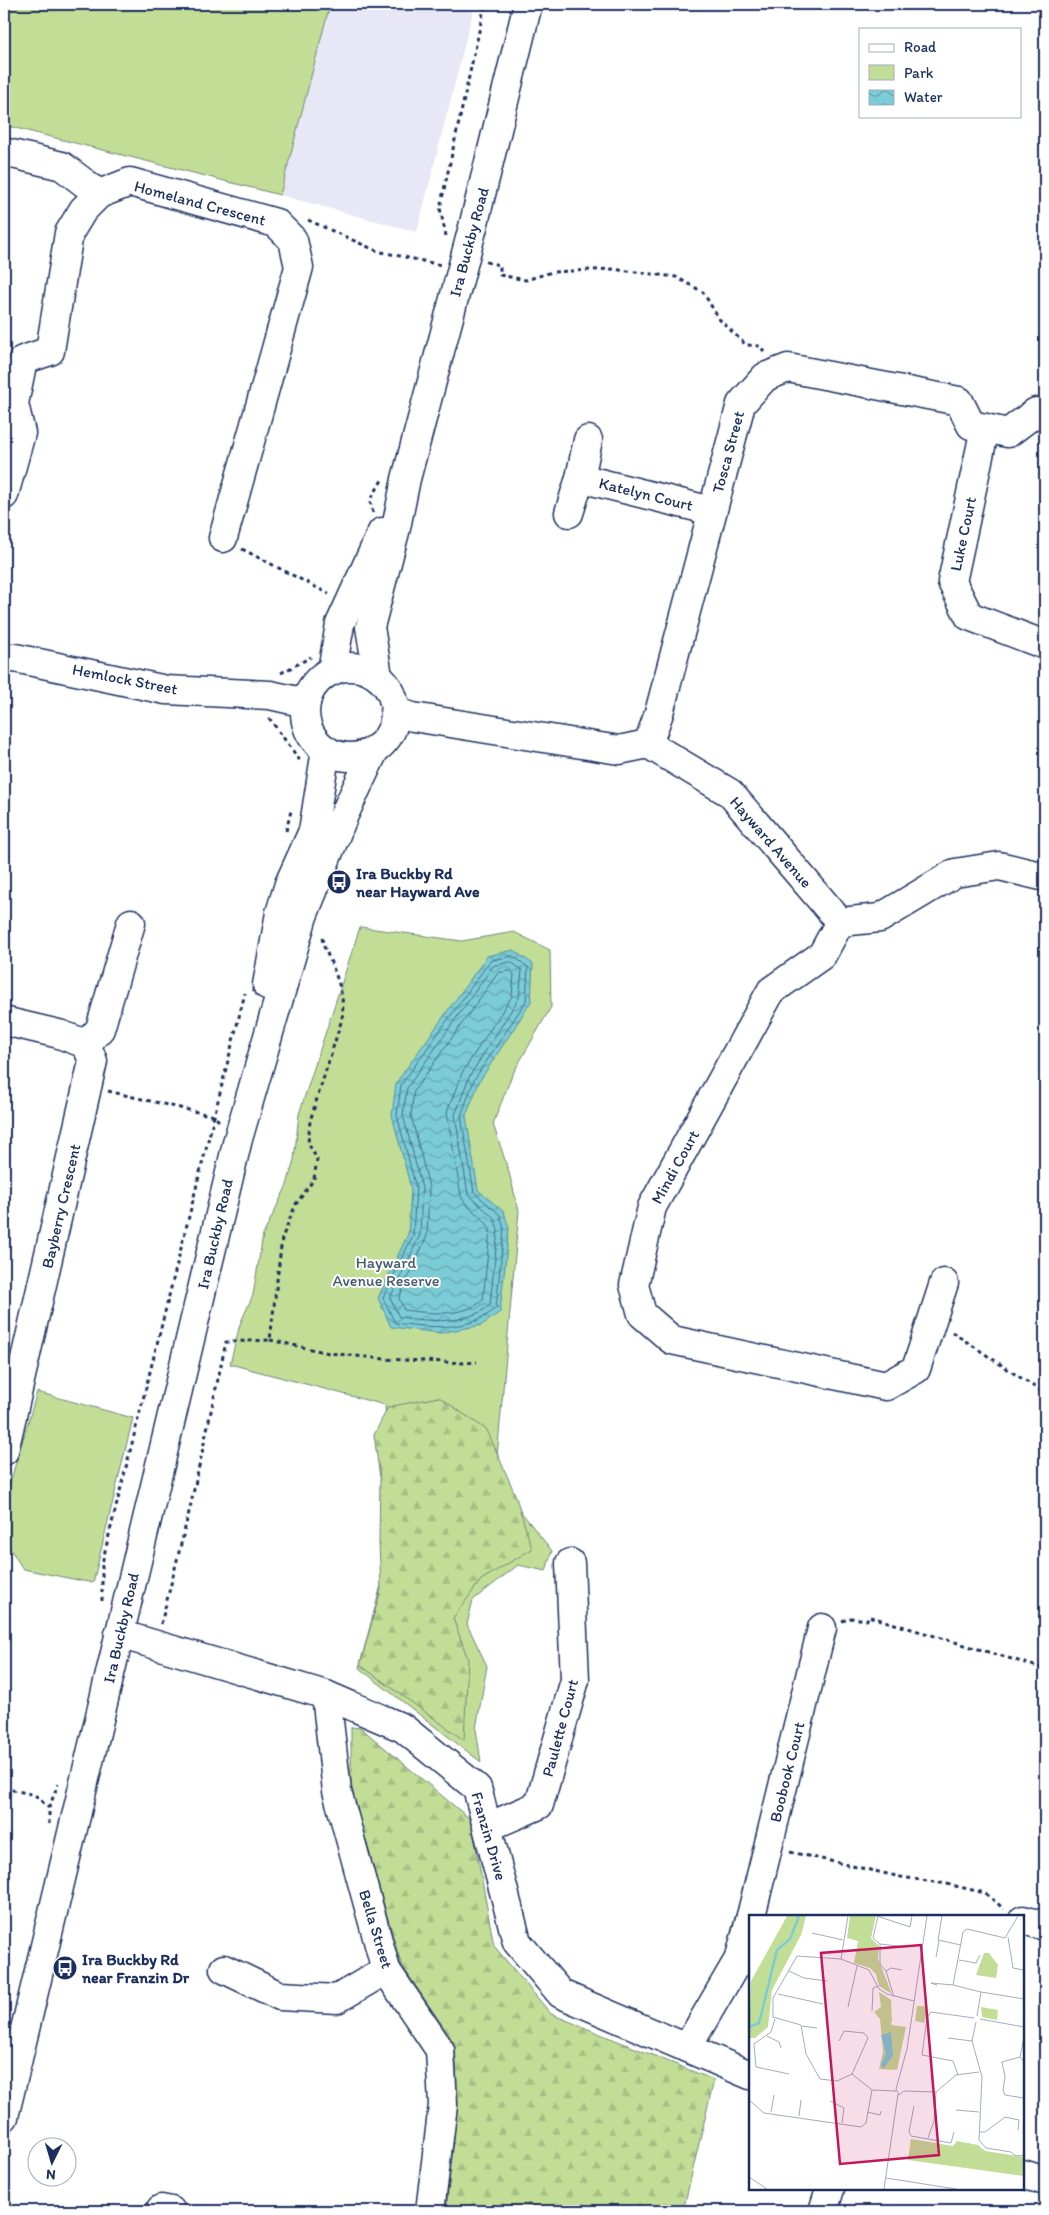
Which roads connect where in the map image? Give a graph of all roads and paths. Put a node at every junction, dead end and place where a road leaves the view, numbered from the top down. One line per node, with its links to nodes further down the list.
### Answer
1 (485, 4): 5 (path)
2 (528, 4): 5 (street, Ira Buckby Road)
3 (4, 152): 4 (street)
4 (99, 194): 13 (street, Homeland Crescent); 17 (street, Homeland Crescent)
5 (455, 256): 6 (path); 7 (path); 11 (street, Ira Buckby Road)
6 (439, 274)
7 (758, 361)
8 (1045, 415): 9 (street, Tosca Street)
9 (985, 428): 14 (street, Tosca Street); 19 (street, Luke Court)
10 (588, 440): 12 (street, Katelyn Court)
11 (396, 477): 16 (path); 21 (street, Ira Buckby Road); 22 (street, Ira Buckby Road)
12 (580, 478): 14 (street, Katelyn Court); 15 (street, Katelyn Court)
13 (4, 495)
14 (712, 511): 26 (street, Tosca Street)
15 (569, 513)
16 (374, 516)
17 (223, 538): 18 (path)
18 (334, 598)
19 (1045, 645)
20 (4, 660): 23 (street, Hemlock Street)
21 (322, 662): 22 (street); 23 (path); 24 (street)
22 (378, 676): 25 (street)
23 (270, 695): 24 (street, Hemlock Street); 29 (path)
24 (306, 703): 27 (street)
25 (396, 712): 26 (street); 28 (street)
26 (648, 744): 34 (street, Hayward Avenue)
27 (326, 750): 28 (street); 41 (street, Ira Buckby Road)
28 (375, 750): 41 (street, Ira Buckby Road)
29 (303, 764)
30 (293, 802): 31 (path)
31 (284, 840)
32 (1045, 877): 34 (street)
33 (131, 922): 38 (street)
34 (840, 922): 43 (street, Mindi Court)
35 (321, 928): 44 (path)
36 (245, 992): 40 (path)
37 (4, 1021): 38 (street)
38 (86, 1044): 39 (street, Bayberry Crescent)
39 (88, 1087): 40 (path); 47 (street, Bayberry Crescent)
40 (214, 1116): 41 (path); 49 (path)
41 (238, 1139): 51 (street, Ira Buckby Road)
42 (944, 1283): 43 (street, Mindi Court)
43 (931, 1321): 46 (path)
44 (270, 1340): 45 (path); 52 (path)
45 (477, 1362)
46 (1045, 1394)
47 (4, 1451)
48 (570, 1563): 60 (street, Paulette Court)
49 (102, 1611)
50 (822, 1628): 53 (path); 61 (street, Boobook Court)
51 (119, 1634): 52 (street, Franzin Drive); 58 (street, Ira Buckby Road)
52 (156, 1645): 54 (street, Franzin Drive)
53 (1045, 1669)
54 (326, 1695): 60 (street, Franzin Drive); 68 (street, Bella Street)
55 (59, 1779): 57 (path)
56 (4, 1788): 57 (path)
57 (49, 1808): 58 (path); 59 (path)
58 (76, 1814): 71 (street, Ira Buckby Road)
59 (48, 1825)
60 (488, 1827): 69 (street, Franzin Drive)
61 (769, 1848): 62 (street, Boobook Court); 63 (path)
62 (752, 1915)
63 (1014, 1915)
64 (1024, 1919): 66 (street)
65 (749, 1925): 69 (street, Boobook Court)
66 (1045, 1926)
67 (224, 1969): 68 (street)
68 (386, 1970): 75 (street, Bella Street)
69 (687, 2048): 70 (street, Franzin Drive)
70 (749, 2075)
71 (4, 2117)
72 (1024, 2174): 73 (street)
73 (1045, 2181)
74 (830, 2190): 76 (street)
75 (430, 2211)
76 (824, 2211)

